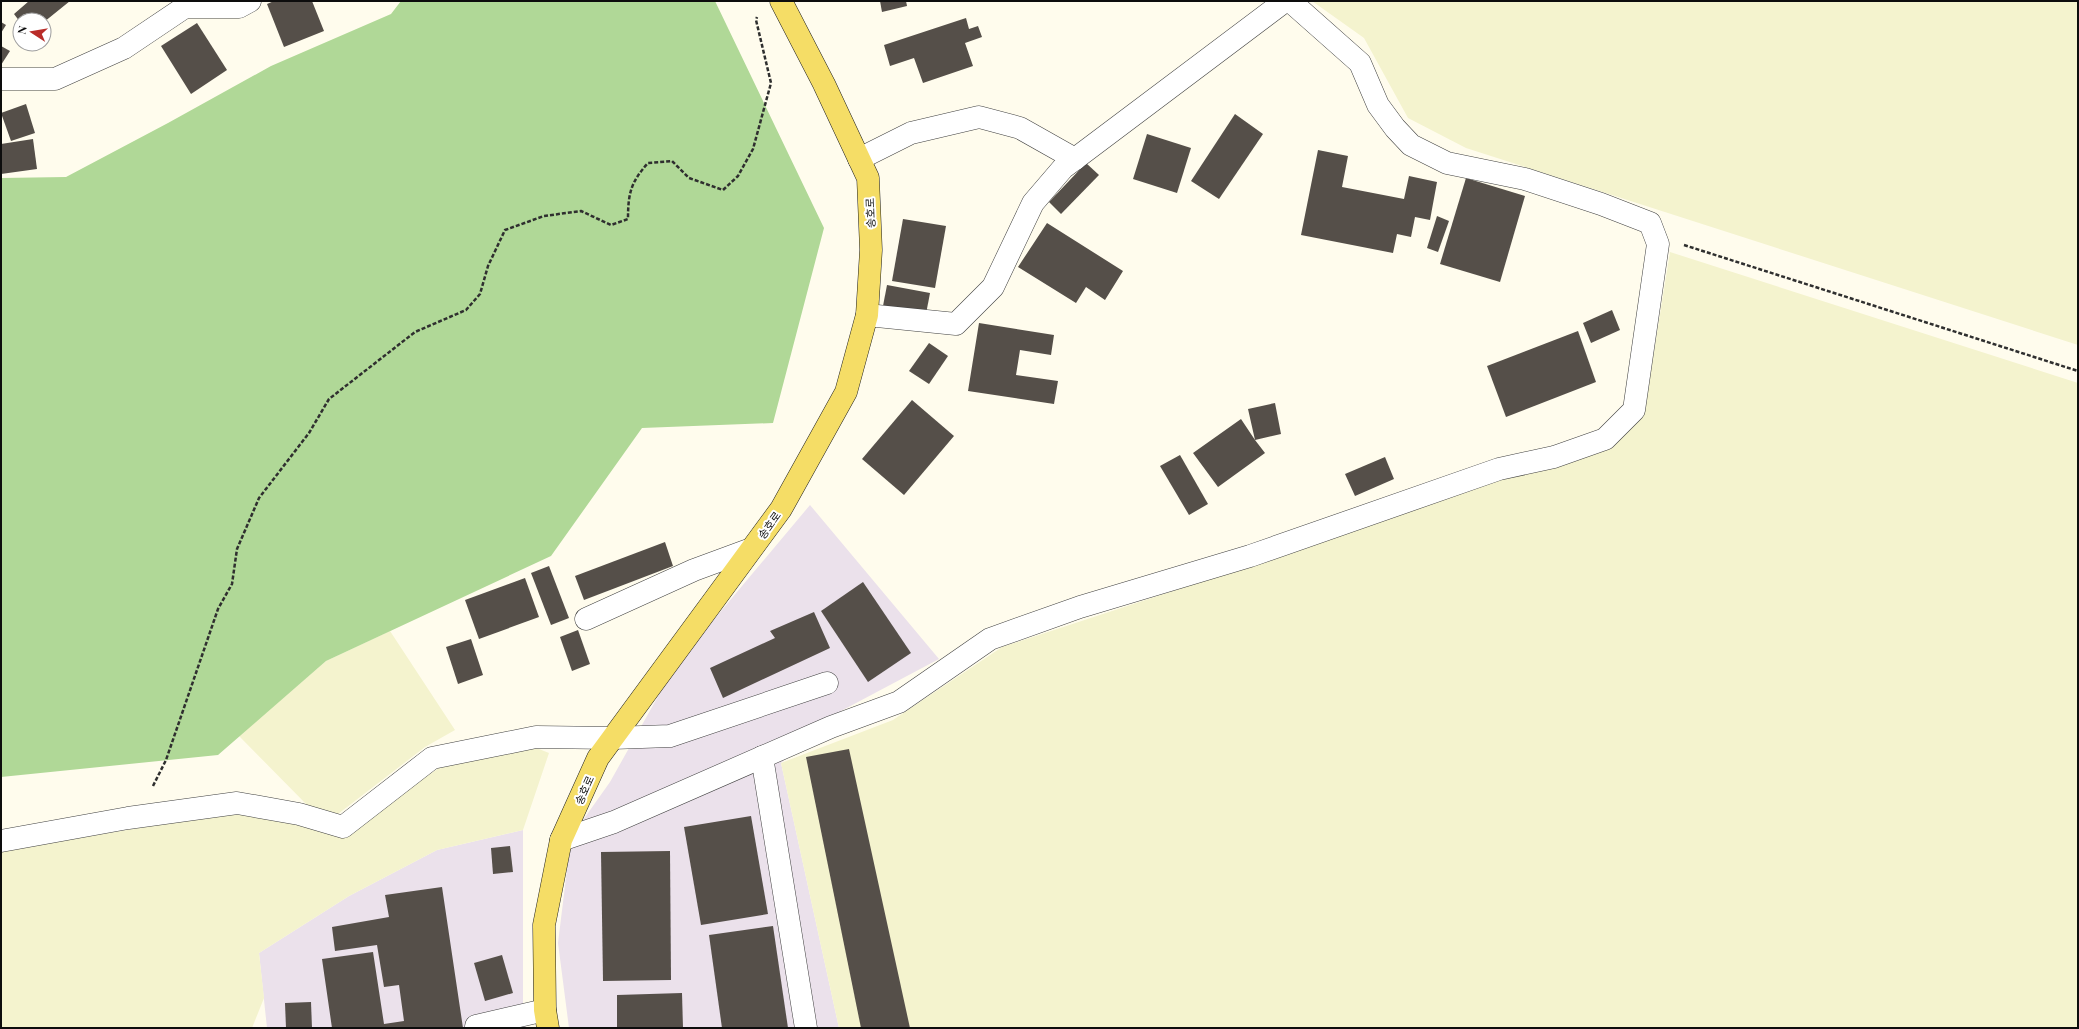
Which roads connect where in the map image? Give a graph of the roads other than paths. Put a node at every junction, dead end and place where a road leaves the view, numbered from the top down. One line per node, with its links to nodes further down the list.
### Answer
1 (250, 1): 5 (street)
2 (781, 1): 6 (main road, 송호로)
3 (1285, 1): 7 (street)
4 (1290, 1): 13 (street)
5 (1, 78)
6 (859, 159): 7 (street); 8 (main road, 송호로)
7 (1075, 160): 8 (street)
8 (867, 315): 9 (main road, 송호로)
9 (751, 550): 10 (street); 12 (main road, 송호로)
10 (586, 619)
11 (828, 683): 12 (street)
12 (613, 738): 14 (main road, 송호로); 15 (street)
13 (762, 757): 14 (street); 18 (street)
14 (561, 840): 16 (main road, 송호로)
15 (1, 841)
16 (546, 1019): 17 (street)
17 (476, 1028)
18 (806, 1028)

